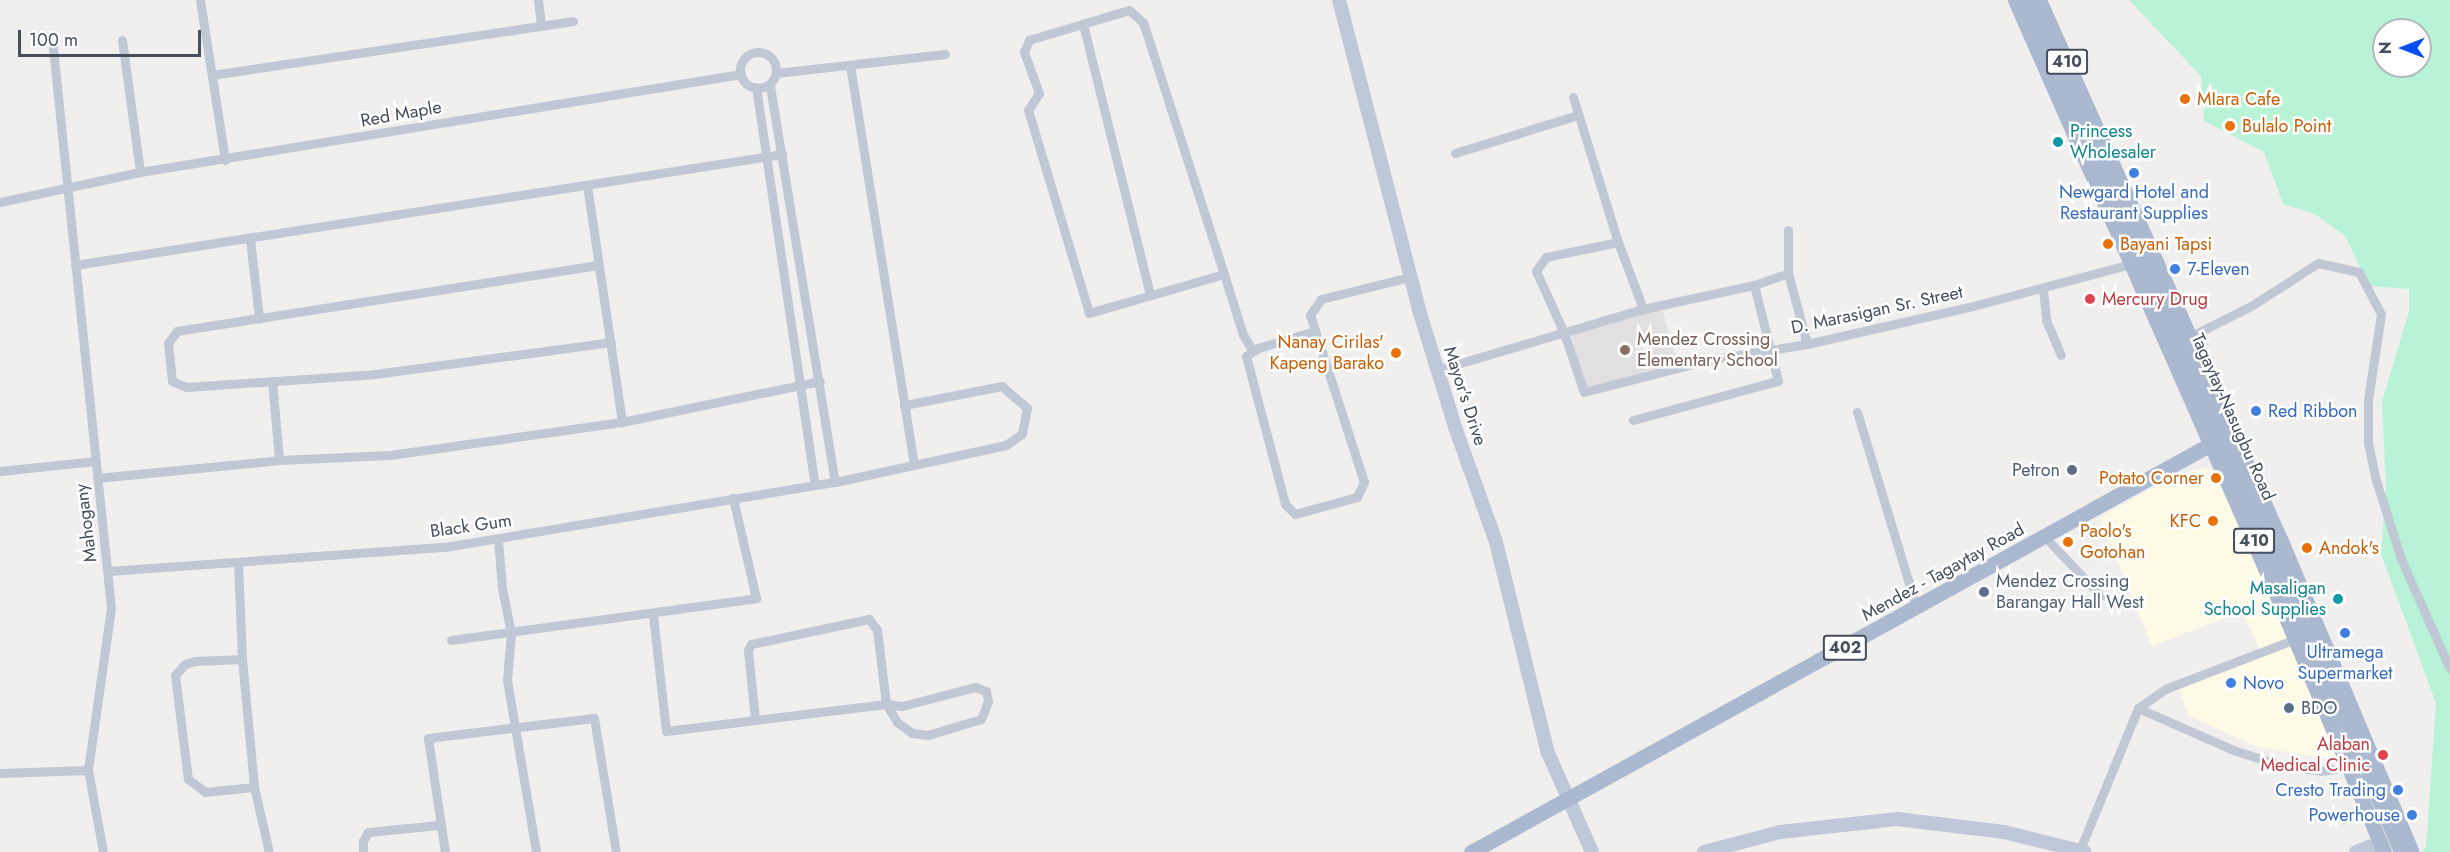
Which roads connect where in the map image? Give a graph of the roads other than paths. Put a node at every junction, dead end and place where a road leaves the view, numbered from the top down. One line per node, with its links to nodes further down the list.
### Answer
1 (200, 0): 16 (street)
2 (538, 0): 8 (street)
3 (1339, 0): 37 (street, Mayor's Drive)
4 (2015, 0): 32 (main road, Tagaytay-Nasugbu Road / 410)
5 (2026, 0): 105 (main road, Tagaytay-Nasugbu Road, bridge)
6 (2039, 0): 45 (main road, Tagaytay-Nasugbu Road / 410)
7 (573, 21): 8 (street)
8 (541, 24): 16 (street)
9 (1083, 24): 36 (street); 40 (street); 40 (street)
10 (122, 40): 25 (street)
11 (52, 48): 27 (street, Mahogany)
12 (945, 54): 13 (street)
13 (850, 65): 14 (street); 56 (street)
14 (776, 73): 15 (street); 17 (street)
15 (741, 74): 18 (street); 24 (street, Red Maple)
16 (212, 75): 24 (street)
17 (770, 86): 18 (street); 22 (street)
18 (756, 87): 23 (street)
19 (1573, 97): 20 (street)
20 (1578, 115): 21 (street); 31 (street)
21 (1455, 153)
22 (782, 154): 23 (street); 54 (street)
23 (765, 156): 26 (street); 55 (street)
24 (225, 160): 25 (street, Red Maple)
25 (140, 172): 27 (street, Red Maple)
26 (587, 185): 30 (street); 34 (street)
27 (66, 189): 28 (street, Red Maple); 33 (street, Mahogany)
28 (0, 202)
29 (1788, 230): 35 (street)
30 (249, 239): 33 (street); 42 (street)
31 (1618, 242): 41 (street); 44 (street)
32 (2131, 264): 39 (street, D. Marasigan Sr. Street); 48 (main road, Tagaytay-Nasugbu Road / 410)
33 (75, 265): 64 (street, Mahogany)
34 (598, 265): 42 (street); 46 (street)
35 (1788, 273): 38 (street); 47 (street)
36 (1224, 274): 40 (street); 50 (street)
37 (1410, 277): 43 (street); 52 (street, Mayor's Drive)
38 (1754, 285): 41 (street); 49 (street)
39 (2043, 289): 47 (street, D. Marasigan Sr. Street); 51 (street)
40 (1150, 295)
41 (1643, 309): 44 (street)
42 (259, 318): 53 (street)
43 (1315, 331): 50 (street); 50 (street)
44 (1564, 333): 49 (street, D. Marasigan Sr. Street); 52 (street)
45 (2190, 336): 48 (street); 60 (main road, Tagaytay-Nasugbu Road / 410); 82 (street)
46 (611, 342): 53 (street); 59 (street)
47 (1807, 344): 49 (street, D. Marasigan Sr. Street)
48 (2169, 345): 61 (main road, Tagaytay-Nasugbu Road / 410)
49 (1768, 349): 58 (street)
50 (1253, 351)
51 (2061, 355)
52 (1437, 370): 91 (street, Mayor's Drive)
53 (272, 381): 63 (street)
54 (820, 381): 55 (street); 68 (street)
55 (802, 384): 59 (street); 69 (street)
56 (904, 405): 65 (street); 65 (street, Black Gum)
57 (1857, 412): 76 (street)
58 (1633, 420)
59 (622, 422): 63 (street)
60 (2233, 432): 61 (main road, 402); 106 (main road, Tagaytay-Nasugbu Road / 410)
61 (2211, 444): 71 (main road, Mendez - Tagaytay Road / 402); 79 (main road, Tagaytay-Nasugbu Road / 410)
62 (0, 460): 66 (street)
63 (279, 460): 67 (street)
64 (95, 461): 66 (street); 67 (street, Mahogany)
65 (914, 465): 68 (street, Black Gum)
66 (1, 471)
67 (97, 478): 74 (street, Mahogany)
68 (835, 482): 69 (street, Black Gum)
69 (815, 484): 70 (street, Black Gum)
70 (733, 498): 72 (street, Black Gum); 77 (street)
71 (2045, 537): 75 (street); 76 (main road, Mendez - Tagaytay Road / 402)
72 (498, 540): 73 (street, Black Gum); 78 (street)
73 (238, 563): 74 (street, Black Gum); 81 (street)
74 (108, 571): 88 (street, Mahogany)
75 (2101, 596)
76 (1917, 609): 91 (main road, Mendez - Tagaytay Road / 402)
77 (653, 615): 78 (street); 85 (street)
78 (511, 633): 80 (street); 86 (street)
79 (2295, 639): 84 (street); 87 (main road, Tagaytay-Nasugbu Road / 410)
80 (451, 640)
81 (242, 659): 90 (street); 90 (street)
82 (2450, 669)
83 (886, 704): 83 (street); 85 (street); 85 (street)
84 (2138, 708): 87 (street); 94 (street)
85 (755, 720)
86 (513, 725): 92 (street); 99 (street); 100 (street)
87 (2350, 767): 93 (main road, Tagaytay-Nasugbu Road / 410)
88 (88, 770): 89 (street); 95 (street, Mahogany)
89 (0, 773)
90 (254, 787): 96 (street)
91 (1566, 800): 101 (main road, Mendez - Tagaytay Road / 402); 102 (street, Mayor's Drive)
92 (439, 825): 97 (street); 98 (street)
93 (2382, 847): 104 (street)
94 (2081, 851): 103 (street)
95 (103, 852)
96 (270, 852)
97 (363, 852)
98 (445, 852)
99 (536, 852)
100 (616, 852)
101 (1471, 852)
102 (1592, 852)
103 (1704, 852)
104 (2356, 852)
105 (2401, 852)
106 (2412, 852)

